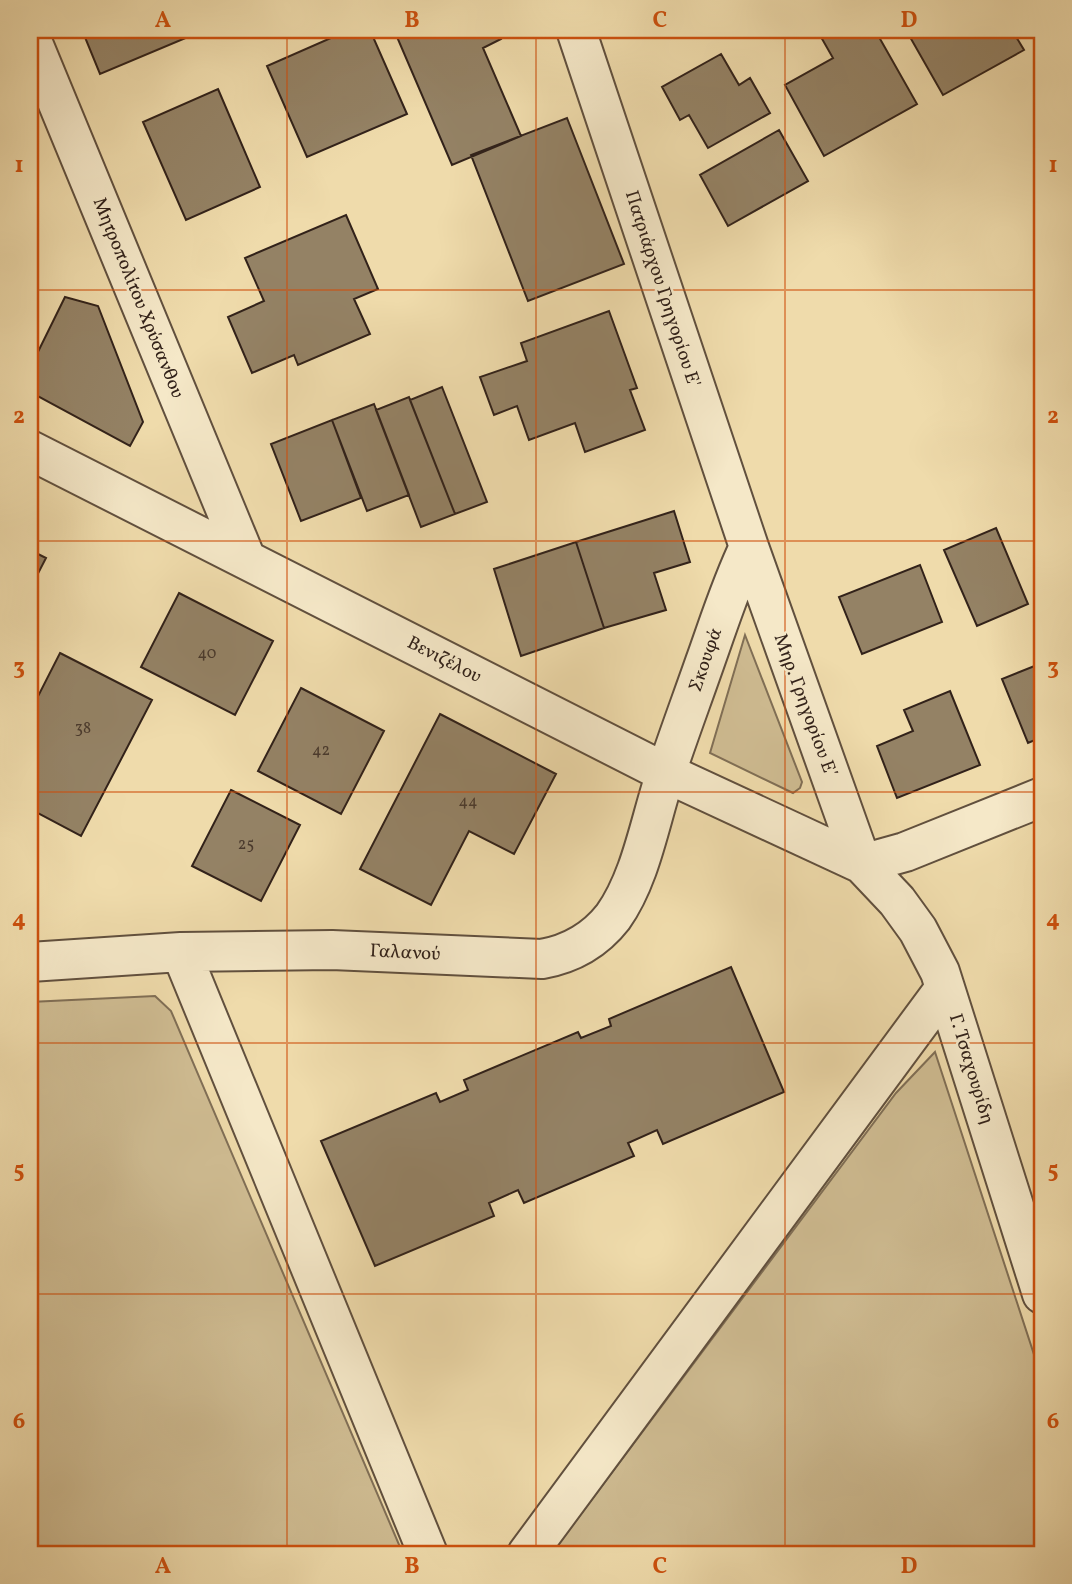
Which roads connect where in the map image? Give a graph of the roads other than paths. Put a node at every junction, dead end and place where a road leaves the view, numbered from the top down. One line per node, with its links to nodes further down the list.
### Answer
1 (576, 30): 4 (street, Πατριάρχου Γρηγορίου Ε')
2 (30, 36): 5 (street, Μητροπολίτου Χρύσανθου)
3 (30, 450): 5 (street, Βενιζέλου)
4 (749, 547): 6 (street, Σκουφά); 8 (street, Μηρ. Γρηγορίου Ε΄)
5 (246, 559): 6 (street, Βενιζέλου)
6 (666, 773): 8 (street, Βενιζέλου); 9 (street, Γαλανού)
7 (1042, 797): 8 (street)
8 (862, 864): 11 (street, Γ. Τσαχουρίδη)
9 (181, 952): 10 (street, Γαλανού); 13 (street)
10 (30, 962)
11 (945, 988): 12 (street, Γ. Τσαχουρίδη); 14 (street)
12 (1042, 1294)
13 (428, 1554)
14 (527, 1554)

